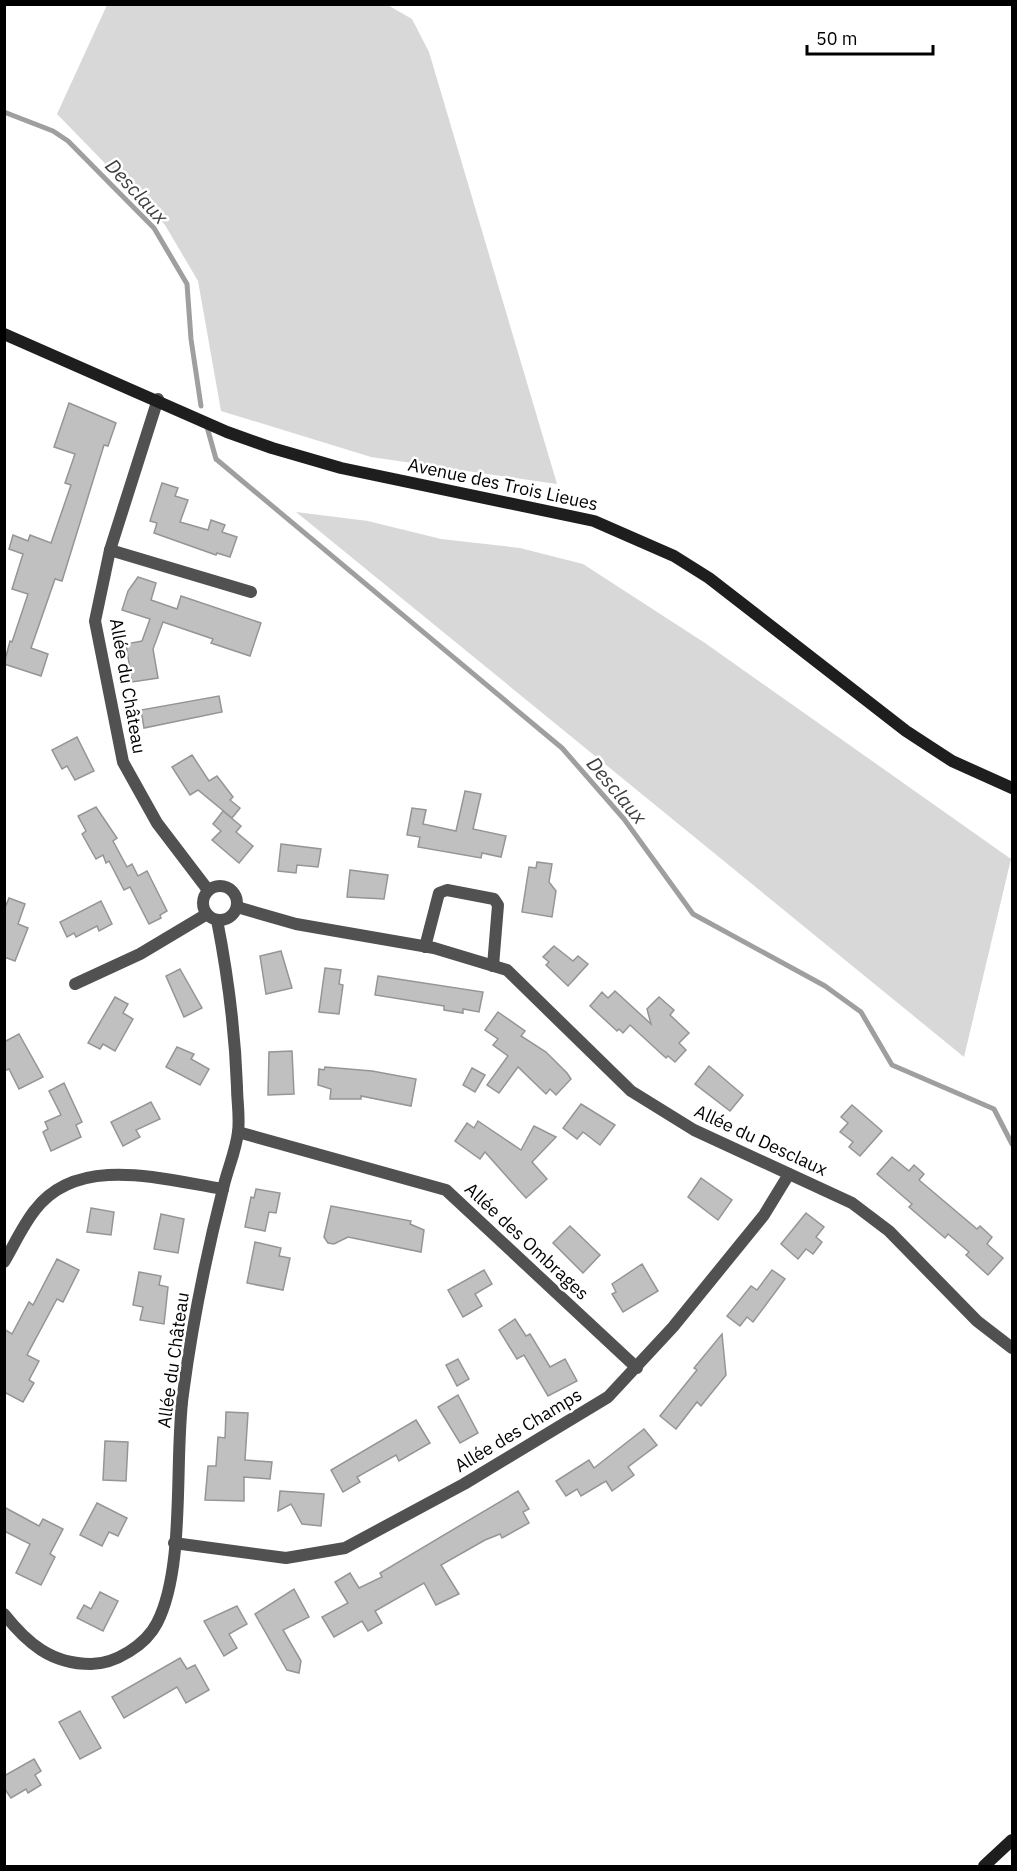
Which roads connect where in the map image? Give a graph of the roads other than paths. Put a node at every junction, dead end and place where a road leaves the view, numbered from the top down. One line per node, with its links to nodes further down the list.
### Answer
1 (4, 334): 2 (main road, Avenue des Trois Lieues)
2 (158, 399): 3 (street, Allée du Château); 5 (main road, Avenue des Trois Lieues)
3 (110, 550): 4 (street); 6 (street, Allée du Château)
4 (251, 592)
5 (1012, 788)
6 (208, 890): 7 (street); 8 (street)
7 (237, 907): 8 (street); 9 (street, Allée du Desclaux)
8 (212, 917): 11 (street); 12 (street, Allée du Château)
9 (425, 947): 10 (street, Allée du Desclaux); 10 (street)
10 (493, 966): 13 (street, Allée du Desclaux)
11 (75, 984)
12 (238, 1132): 14 (street, Allée du Château); 17 (street, Allée des Ombrages)
13 (789, 1174): 16 (street, Allée du Desclaux); 17 (street, Allée des Champs)
14 (223, 1189): 15 (street); 18 (street, Allée du Château)
15 (4, 1262)
16 (1012, 1348)
17 (637, 1368): 18 (street, Allée des Champs)
18 (174, 1543): 19 (street, Allée du Château)
19 (4, 1614)
20 (1012, 1840): 21 (main road)
21 (984, 1866)

